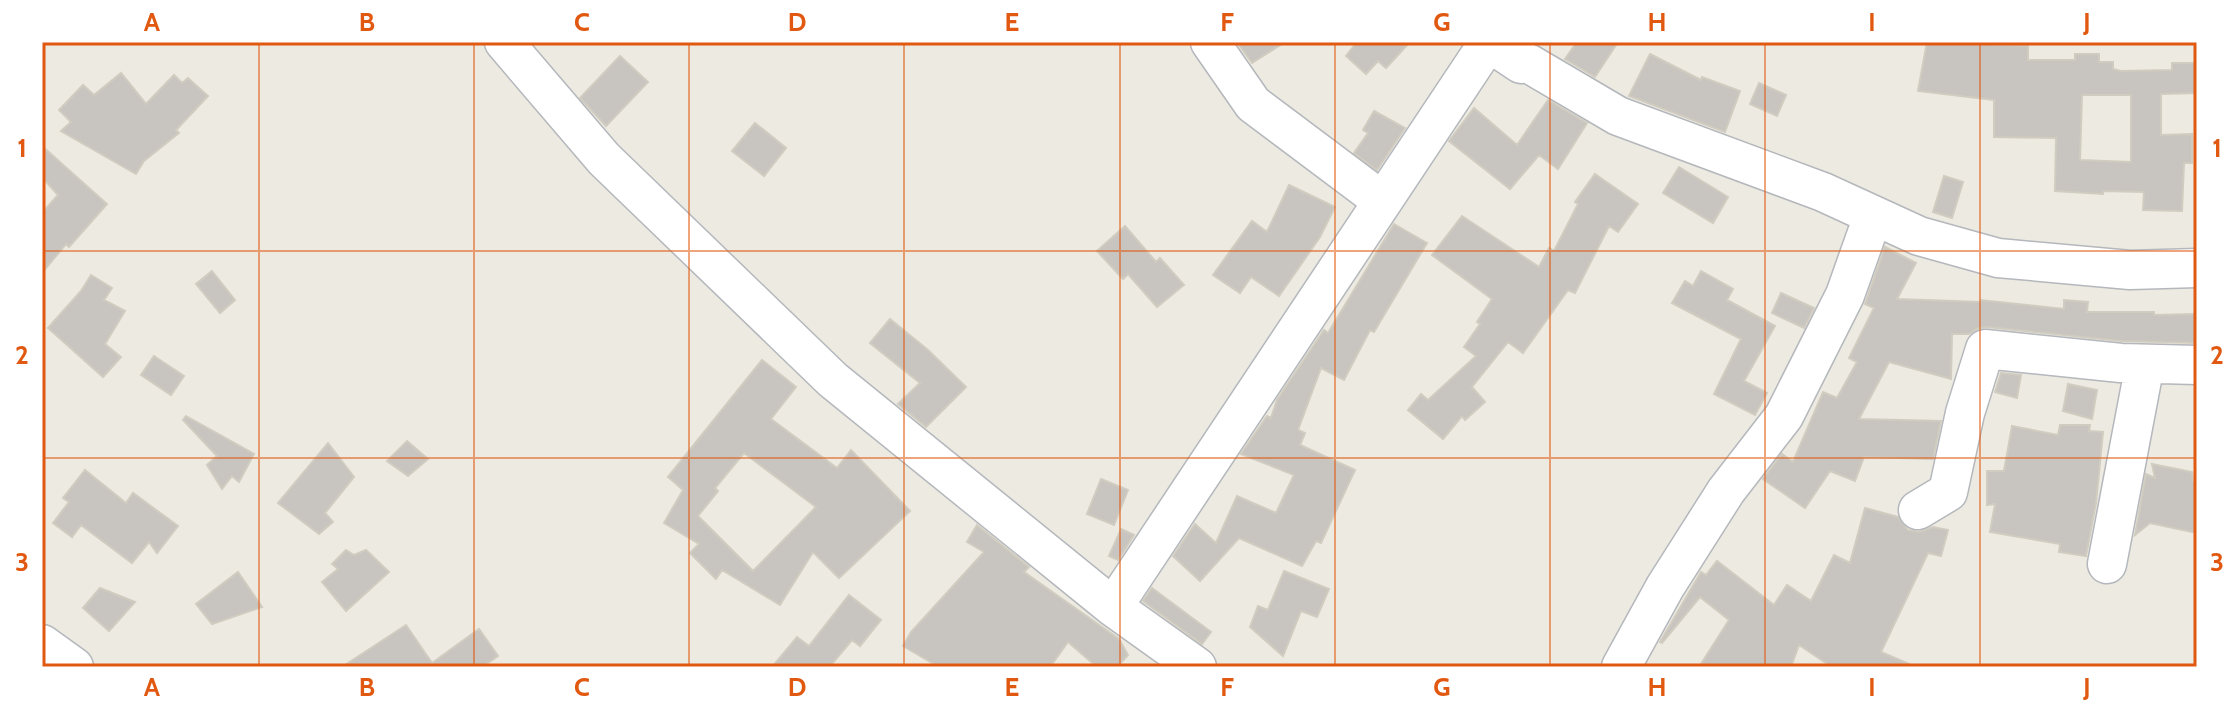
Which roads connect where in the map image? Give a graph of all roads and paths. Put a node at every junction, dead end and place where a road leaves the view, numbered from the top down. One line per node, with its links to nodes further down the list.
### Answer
1 (504, 42): 11 (street)
2 (1210, 42): 4 (street)
3 (1495, 44): 4 (street); 5 (street)
4 (1381, 200): 11 (street)
5 (1873, 216): 6 (street); 15 (street)
6 (2197, 268)
7 (2145, 364): 8 (street); 9 (street); 10 (street)
8 (2197, 365)
9 (1918, 510)
10 (2107, 564)
11 (1113, 607): 14 (street)
12 (42, 644): 13 (street)
13 (74, 667)
14 (1197, 667)
15 (1621, 667)

